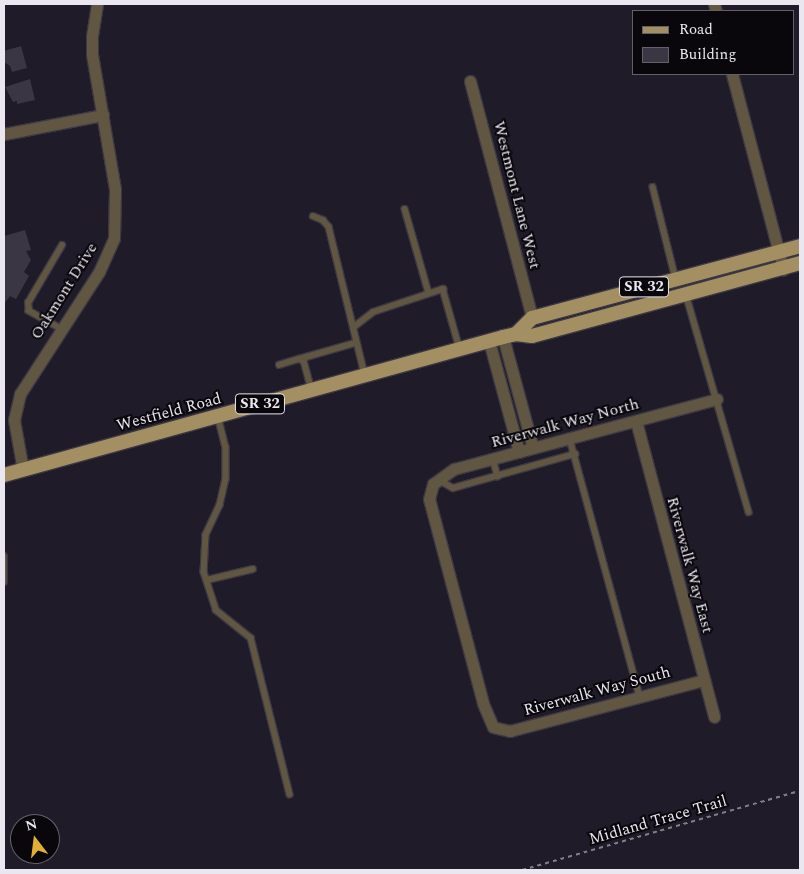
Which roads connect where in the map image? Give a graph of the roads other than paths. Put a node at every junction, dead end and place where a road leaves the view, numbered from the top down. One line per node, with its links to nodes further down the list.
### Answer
1 (97, 4): 4 (street, Oakmont Drive)
2 (732, 75): 11 (street)
3 (470, 80): 17 (street, Westmont Lane West)
4 (102, 115): 5 (street); 19 (street, Oakmont Drive)
5 (4, 134)
6 (653, 187): 14 (lane)
7 (405, 209): 15 (lane)
8 (313, 216): 18 (lane)
9 (62, 244): 19 (lane)
10 (800, 246): 11 (main road, Westfield Road / SR 32)
11 (779, 252): 13 (street); 14 (main road, Westfield Road / SR 32)
12 (800, 263): 13 (main road, Westfield Road)
13 (783, 269): 16 (main road, Westfield Road / SR 32)
14 (676, 279): 17 (main road, Westfield Road / SR 32)
15 (429, 293): 18 (lane); 23 (lane)
16 (686, 294): 20 (main road, Westfield Road / SR 32); 28 (lane)
17 (532, 318): 20 (main road, Westfield Road / SR 32)
18 (354, 327): 22 (lane)
19 (61, 328): 36 (street, Oakmont Drive)
20 (510, 335): 21 (main road, Westfield Road / SR 32); 32 (street)
21 (489, 341): 23 (main road, Westfield Road / SR 32); 33 (street)
22 (355, 343): 24 (lane); 26 (lane)
23 (460, 349): 26 (main road, Westfield Road / SR 32)
24 (299, 360): 25 (lane); 27 (lane)
25 (279, 365)
26 (365, 375): 27 (main road, Westfield Road / SR 32)
27 (312, 390): 29 (main road, Westfield Road / SR 32)
28 (717, 399): 30 (street, Riverwalk Way North); 40 (lane)
29 (218, 416): 36 (main road, Westfield Road / SR 32); 43 (lane)
30 (636, 421): 31 (street, Riverwalk Way North); 45 (street, Riverwalk Way East)
31 (570, 438): 32 (street, Riverwalk Way North); 34 (lane)
32 (533, 448): 33 (street, Riverwalk Way North)
33 (519, 452): 35 (street, Riverwalk Way North)
34 (574, 454): 38 (lane); 46 (lane)
35 (493, 459): 38 (lane); 39 (street, Riverwalk Way North)
36 (23, 470): 37 (main road, Westfield Road / SR 32)
37 (4, 475)
38 (498, 476): 39 (lane)
39 (437, 479): 46 (street, Riverwalk Way South)
40 (749, 512)
41 (4, 556): 44 (lane)
42 (253, 569): 43 (lane)
43 (207, 580): 48 (lane)
44 (4, 582)
45 (704, 680): 46 (street, Riverwalk Way South); 47 (street, Riverwalk Way East)
46 (640, 696)
47 (714, 718)
48 (290, 794)

